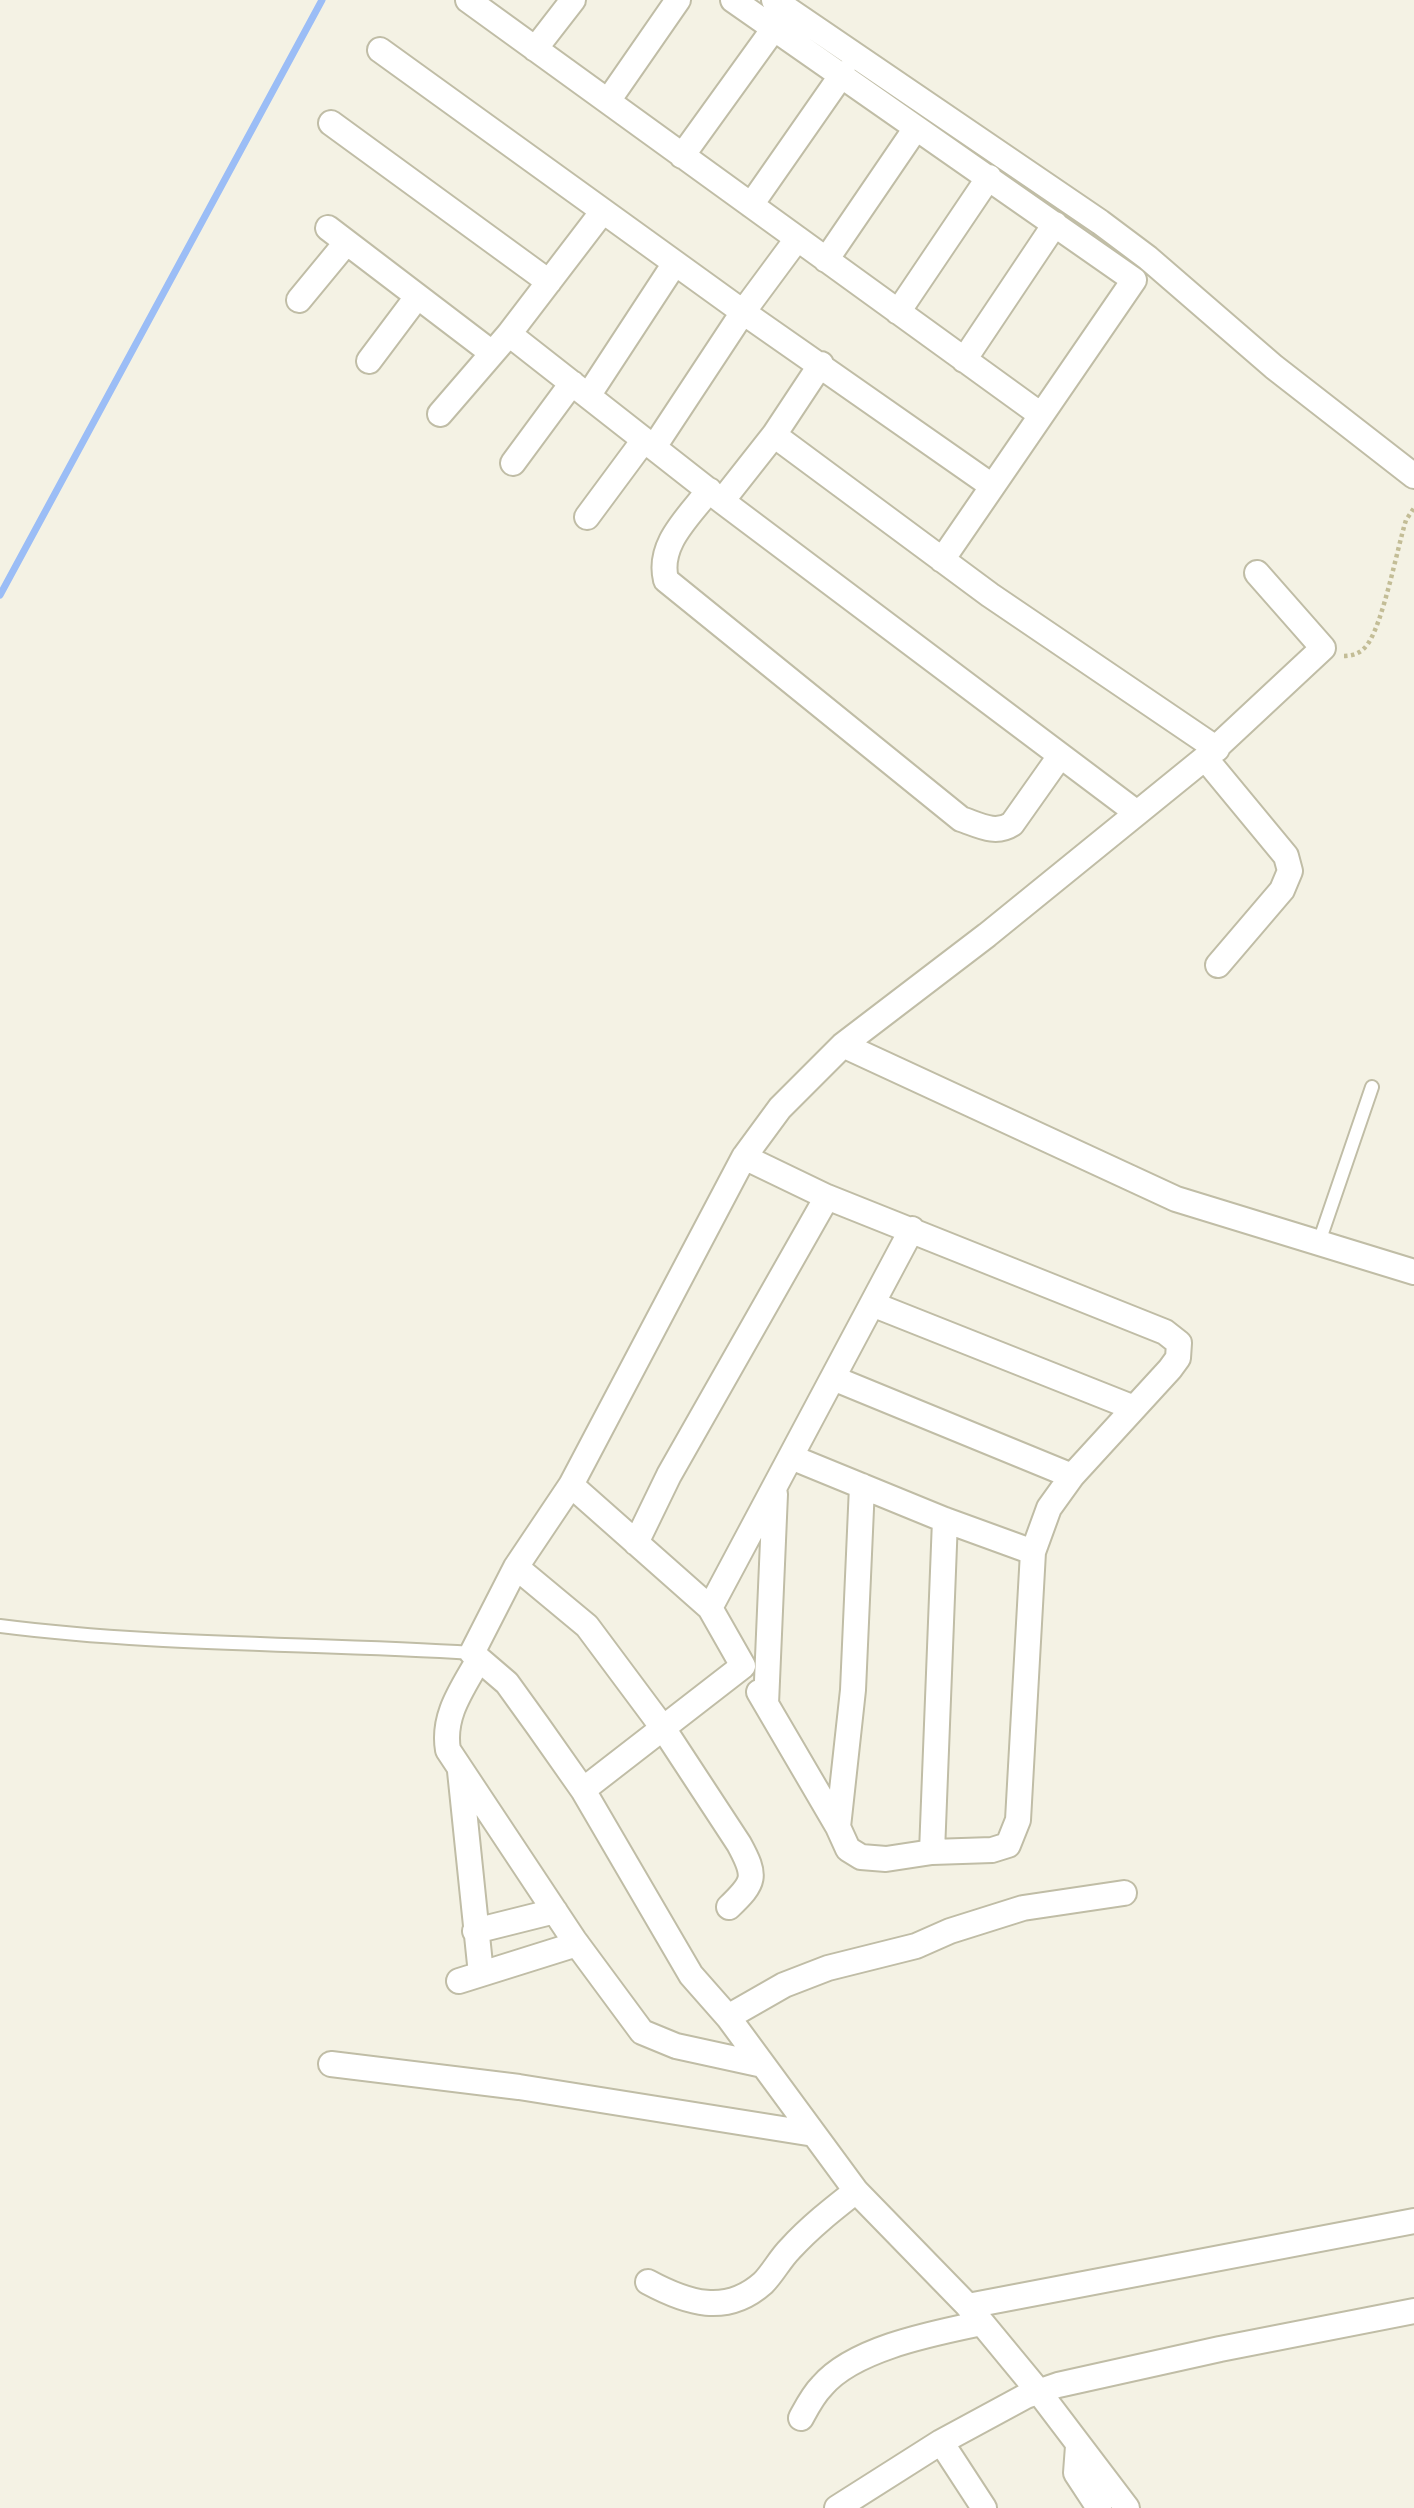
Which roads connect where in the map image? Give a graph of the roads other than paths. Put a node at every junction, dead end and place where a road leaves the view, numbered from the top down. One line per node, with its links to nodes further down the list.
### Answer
1 (468, 0): 7 (street)
2 (573, 0): 7 (street)
3 (678, 0): 10 (street)
4 (733, 0): 6 (street)
5 (774, 0): 37 (street)
6 (775, 27): 9 (street); 13 (street)
7 (535, 49): 10 (street)
8 (380, 50): 16 (street)
9 (843, 73): 12 (street); 15 (street)
10 (608, 101): 13 (street)
11 (331, 123): 21 (street)
12 (916, 128): 14 (street); 19 (street)
13 (682, 156): 15 (street)
14 (989, 177): 17 (street); 25 (street)
15 (751, 205): 18 (street)
16 (603, 211): 20 (street); 21 (street)
17 (1055, 224): 28 (street); 33 (street)
18 (797, 239): 19 (street); 24 (street)
19 (826, 260): 25 (street)
20 (675, 262): 24 (street); 31 (street)
21 (549, 282): 26 (street)
22 (417, 297): 23 (street); 27 (street); 29 (street)
23 (299, 300)
24 (743, 312): 30 (street); 35 (street)
25 (898, 312): 28 (street)
26 (509, 334): 27 (street); 31 (street)
27 (492, 353): 32 (street)
28 (964, 359): 33 (street)
29 (369, 361)
30 (821, 364): 34 (street); 38 (street)
31 (580, 389): 35 (street); 36 (street)
32 (440, 414)
33 (1041, 415): 38 (street)
34 (774, 435): 39 (street); 41 (street)
35 (649, 443): 39 (street); 40 (street)
36 (513, 463)
37 (1414, 476)
38 (992, 486): 41 (street)
39 (716, 495): 44 (street); 44 (street)
40 (587, 517)
41 (942, 560): 43 (street)
42 (1257, 573): 43 (street)
43 (1211, 754): 45 (street); 46 (street)
44 (1060, 755): 45 (street)
45 (1137, 813): 47 (street)
46 (1219, 965)
47 (843, 1045): 49 (street); 52 (street)
48 (1372, 1087): 52 (lane)
49 (744, 1157): 50 (street); 59 (street)
50 (827, 1197): 51 (street); 63 (street)
51 (912, 1229): 54 (street); 56 (street)
52 (1319, 1242): 53 (street)
53 (1414, 1272)
54 (872, 1304): 55 (street); 56 (street)
55 (832, 1378): 57 (street); 58 (street)
56 (1134, 1408): 58 (street)
57 (791, 1457): 60 (street); 61 (street)
58 (1072, 1476): 64 (street)
59 (571, 1485): 63 (street); 65 (street)
60 (776, 1486): 66 (street); 70 (street)
61 (862, 1486): 62 (street); 74 (street)
62 (945, 1520): 64 (street); 75 (street)
63 (636, 1543): 66 (street)
64 (1034, 1552): 75 (street)
65 (516, 1567): 68 (street); 71 (street)
66 (710, 1608): 69 (street)
67 (0, 1626): 68 (lane)
68 (475, 1656): 72 (street); 73 (street)
69 (743, 1666): 70 (street); 71 (street)
70 (766, 1703): 74 (street)
71 (663, 1728): 73 (street); 77 (street)
72 (460, 1767): 78 (street); 79 (street)
73 (583, 1790): 81 (street)
74 (838, 1827): 75 (street)
75 (932, 1852)
76 (1124, 1893): 81 (street)
77 (729, 1907)
78 (555, 1911): 79 (street); 80 (street)
79 (475, 1931): 80 (street)
80 (577, 1944): 83 (street)
81 (728, 2017): 83 (street)
82 (331, 2064): 84 (street)
83 (763, 2065): 84 (street)
84 (814, 2134): 85 (street)
85 (856, 2191): 87 (street); 89 (street)
86 (1414, 2221): 89 (street)
87 (648, 2282)
88 (1414, 2311): 90 (street)
89 (975, 2315): 90 (street); 91 (street)
90 (1039, 2392): 92 (street); 93 (street)
91 (801, 2418)
92 (941, 2442): 94 (street); 95 (street)
93 (1078, 2446): 96 (street); 97 (street)
94 (846, 2505)
95 (984, 2508)
96 (1099, 2508)
97 (1127, 2508)

